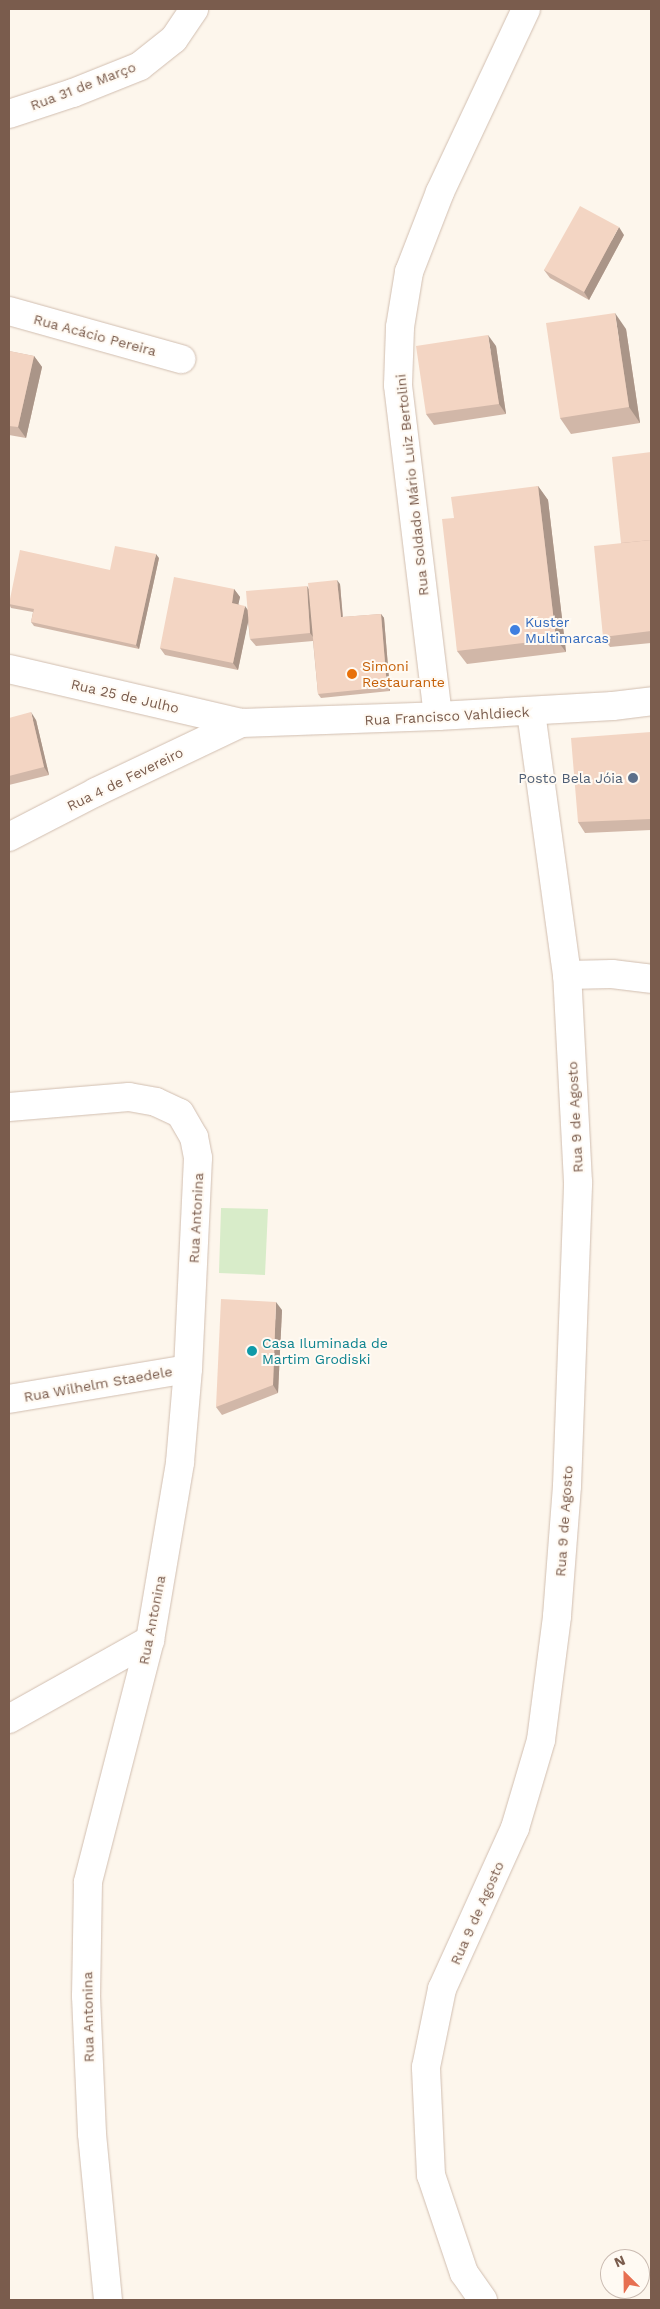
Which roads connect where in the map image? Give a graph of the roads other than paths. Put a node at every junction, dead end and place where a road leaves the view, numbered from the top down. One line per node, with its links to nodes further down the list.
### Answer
1 (194, 9): 3 (street, Rua 31 de Março)
2 (526, 9): 9 (street, Rua Soldado Mário Luiz Bertolini)
3 (9, 114)
4 (9, 312): 5 (street, Rua Acácio Pereira)
5 (181, 359)
6 (9, 669): 10 (street, Rua 25 de Julho)
7 (651, 701): 8 (street, Rua Francisco Vahldieck)
8 (531, 711): 9 (street, Rua Francisco Vahldieck); 12 (street, Rua 9 de Agosto)
9 (438, 716): 10 (street, Rua Francisco Vahldieck)
10 (241, 723): 11 (street, Rua 4 de Fevereiro)
11 (9, 837)
12 (567, 975): 13 (street); 20 (street, Rua 9 de Agosto)
13 (651, 979)
14 (9, 1107): 15 (street, Rua Antonina)
15 (188, 1368): 16 (street, Rua Wilhelm Staedele); 17 (street, Rua Antonina)
16 (9, 1399)
17 (150, 1640): 18 (street); 19 (street, Rua Antonina)
18 (9, 1718)
19 (108, 2300)
20 (483, 2300)

